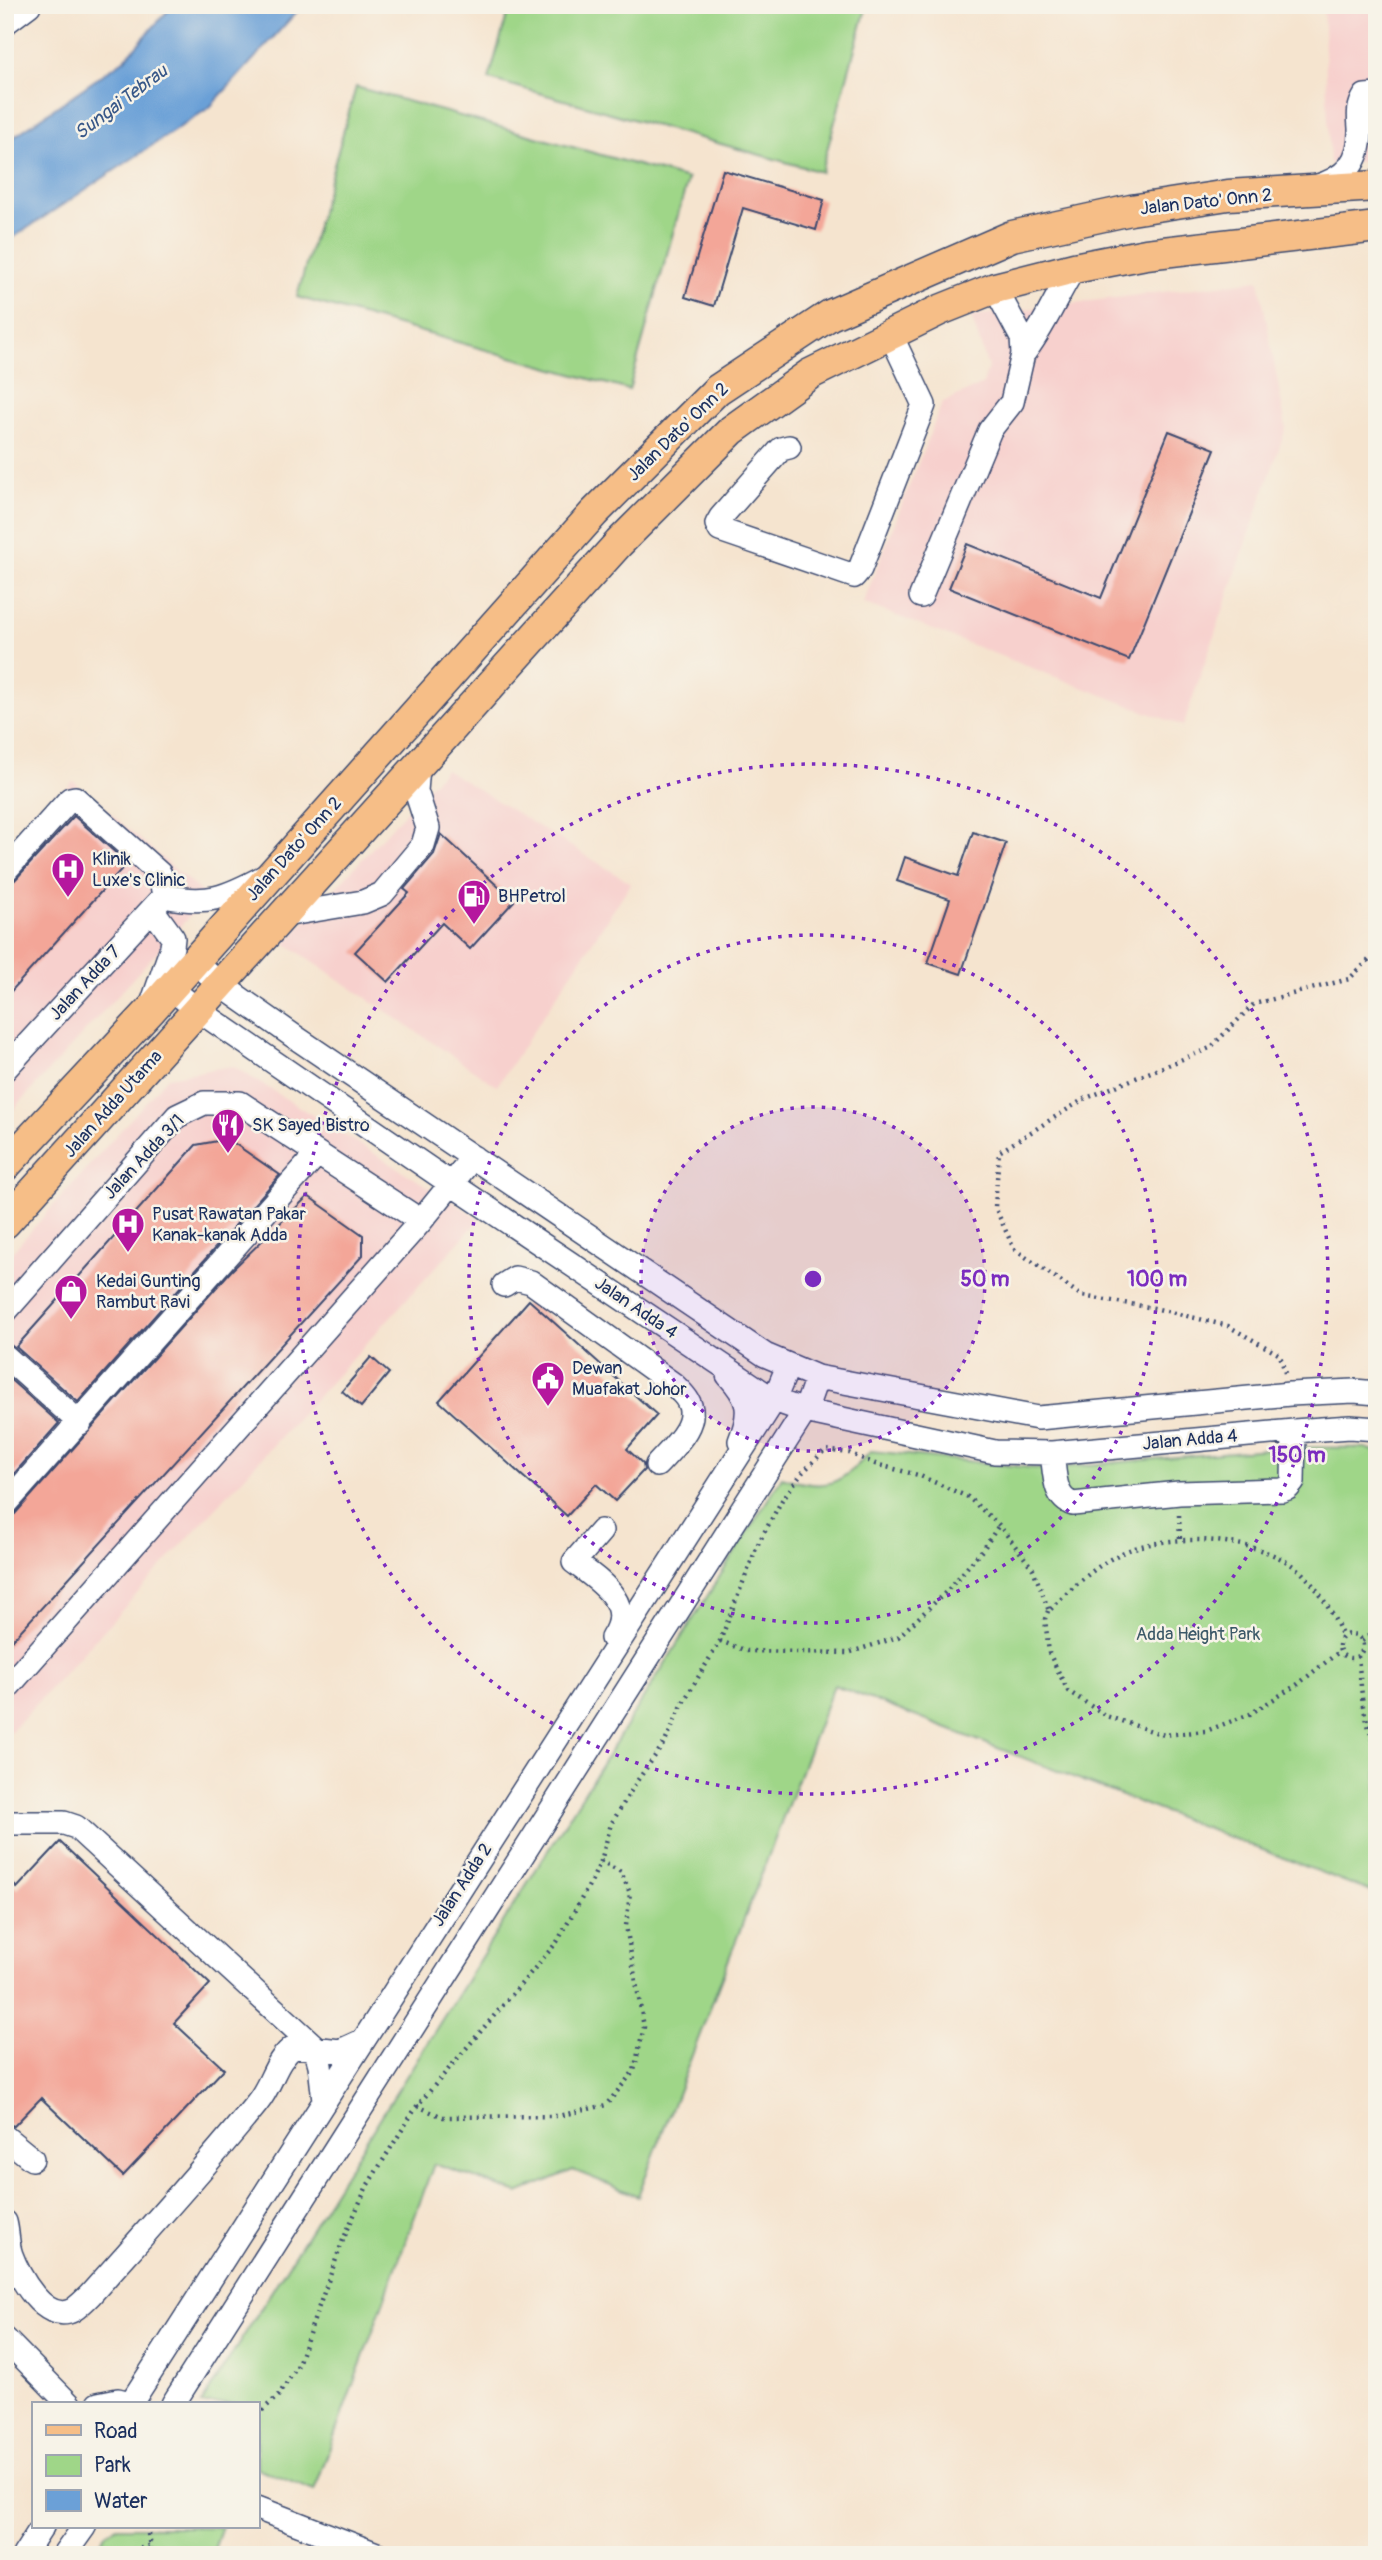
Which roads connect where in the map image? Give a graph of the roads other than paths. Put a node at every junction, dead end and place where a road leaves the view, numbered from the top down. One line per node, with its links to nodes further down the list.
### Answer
1 (29, 5): 2 (street)
2 (5, 23)
3 (1377, 95): 4 (street)
4 (1368, 139): 6 (street)
5 (1377, 186): 6 (main road, Jalan Dato' Onn 2)
6 (1291, 193): 15 (main road, Jalan Dato' Onn 2)
7 (1377, 227): 8 (main road, Jalan Dato' Onn 2)
8 (1074, 268): 9 (main road, Jalan Dato' Onn 2); 11 (street)
9 (995, 288): 10 (main road, Jalan Dato' Onn 2); 11 (street)
10 (890, 333): 12 (street); 14 (main road, Jalan Dato' Onn 2)
11 (1023, 354): 13 (street)
12 (789, 447)
13 (921, 596)
14 (418, 767): 18 (main road, Jalan Dato' Onn 2); 18 (street)
15 (275, 870): 17 (street); 19 (main road, Jalan Dato' Onn 2)
16 (5, 871): 17 (street)
17 (158, 902): 23 (street); 24 (street, Jalan Adda 7)
18 (284, 915): 20 (main road, Jalan Dato' Onn 2)
19 (194, 961): 20 (street, Jalan Adda 4); 21 (main road, Jalan Adda Utama)
20 (221, 985): 22 (main road, Jalan Adda Utama); 26 (street, Jalan Adda 4)
21 (170, 988): 22 (street, Jalan Adda 4); 23 (main road, Jalan Adda Utama)
22 (198, 1010): 28 (street, Jalan Adda 4); 30 (main road, Jalan Adda Utama)
23 (150, 1011): 27 (main road, Jalan Adda Utama)
24 (5, 1069)
25 (317, 1154): 29 (street, Jalan Adda 3/1); 32 (street, Jalan Adda 3/1); 40 (street)
26 (473, 1157): 28 (street); 35 (street, Jalan Adda 4)
27 (5, 1166)
28 (453, 1185): 29 (street); 34 (street, Jalan Adda 4)
29 (421, 1221): 50 (street)
30 (5, 1223)
31 (504, 1285): 44 (street)
32 (5, 1312)
33 (5, 1356): 40 (street)
34 (716, 1361): 38 (street, Jalan Adda 4); 45 (street)
35 (788, 1366): 36 (street, Jalan Adda 4); 38 (street, Jalan Adda 2)
36 (817, 1377): 37 (street, Jalan Adda 4); 39 (street, Jalan Adda 2)
37 (1377, 1393)
38 (774, 1400): 39 (street, Jalan Adda 4); 45 (street, Jalan Adda 2)
39 (805, 1410): 43 (street, Jalan Adda 4); 64 (street, Jalan Adda 2)
40 (80, 1423): 46 (street)
41 (1377, 1429): 42 (street, Jalan Adda 4)
42 (1294, 1431): 43 (street, Jalan Adda 4); 43 (street)
43 (1052, 1453)
44 (657, 1465)
45 (727, 1473): 47 (street, Jalan Adda 2)
46 (5, 1505)
47 (692, 1527): 49 (street); 51 (street, Jalan Adda 2)
48 (601, 1531): 49 (street)
49 (610, 1591): 51 (street)
50 (5, 1690)
51 (569, 1718): 53 (street, Jalan Adda 2)
52 (5, 1823): 54 (street)
53 (362, 2041): 54 (street); 55 (street, Jalan Adda 2)
54 (315, 2047): 55 (street); 58 (street)
55 (324, 2101): 63 (street, Jalan Adda 2)
56 (5, 2138): 57 (street)
57 (32, 2159)
58 (5, 2222)
59 (5, 2339): 60 (street)
60 (67, 2402)
61 (108, 2402): 62 (street, Jalan Adda 2)
62 (126, 2402)
63 (134, 2402)
64 (174, 2402)
65 (259, 2509): 70 (street)
66 (41, 2528): 68 (street)
67 (83, 2528): 69 (street)
68 (23, 2555)
69 (64, 2555)
70 (379, 2555)

